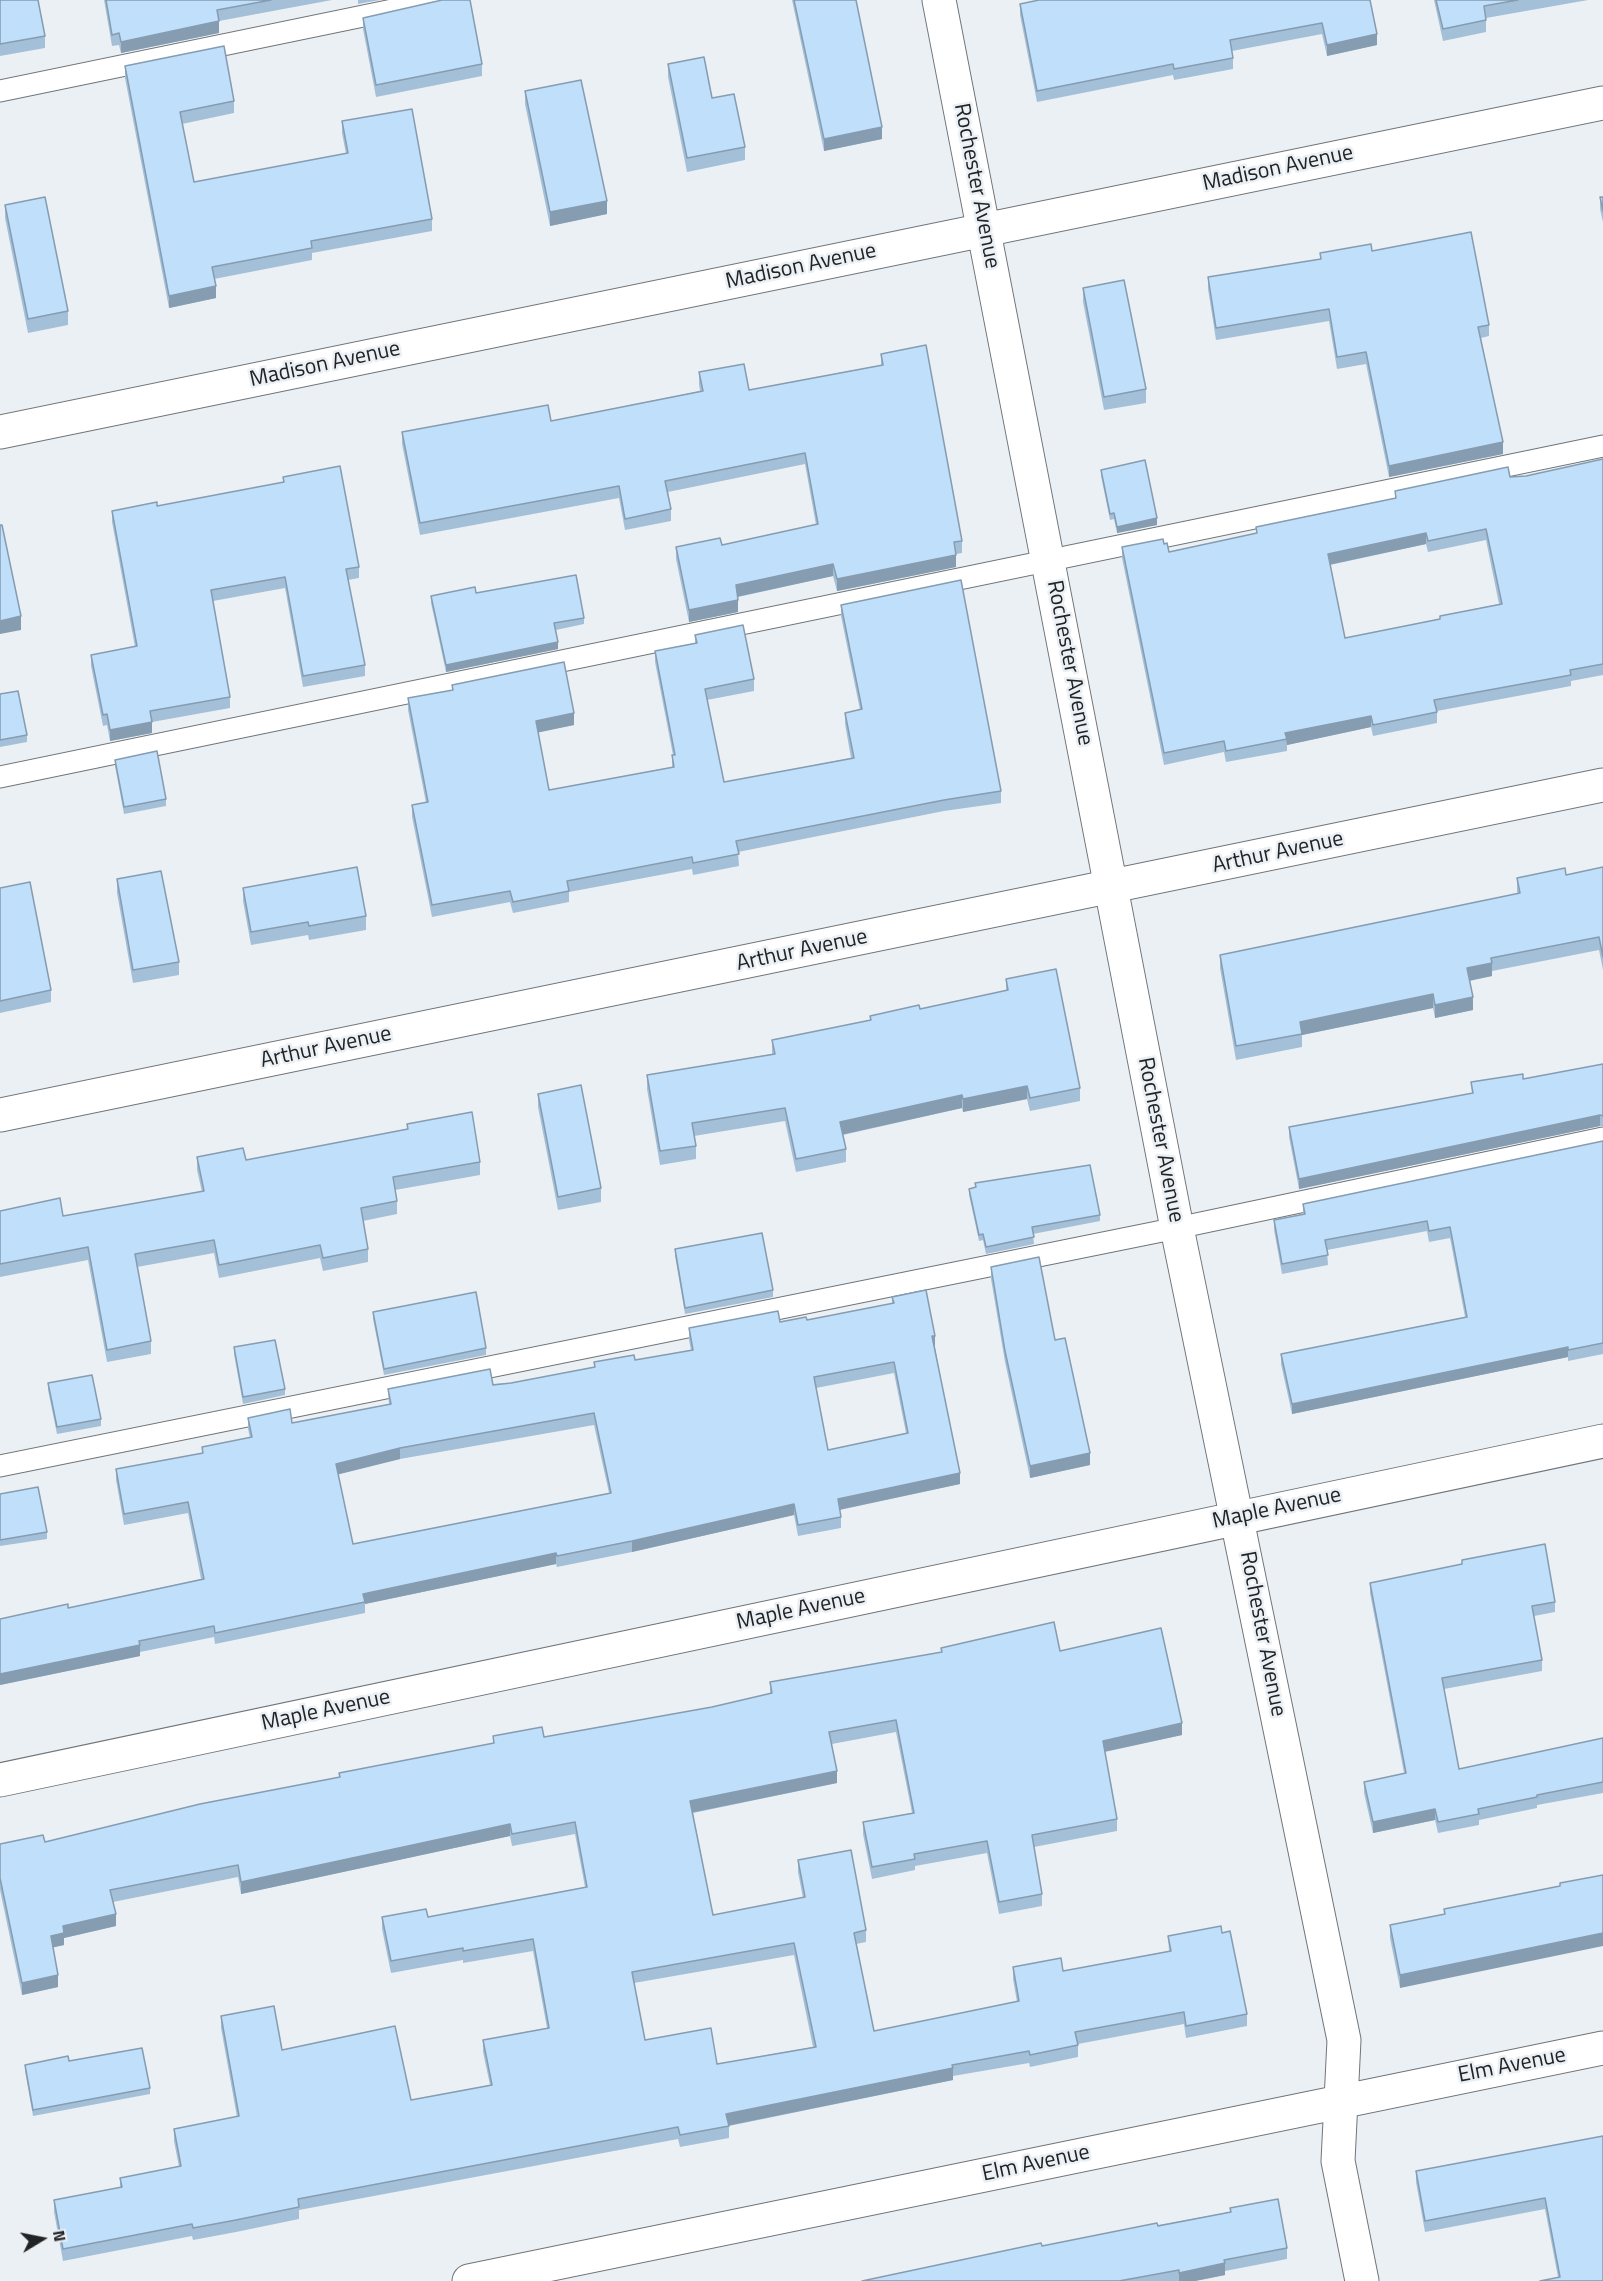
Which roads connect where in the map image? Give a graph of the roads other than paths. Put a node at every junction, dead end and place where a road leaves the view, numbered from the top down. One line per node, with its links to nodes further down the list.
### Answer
1 (441, 0): 3 (lane)
2 (939, 0): 5 (street, Rochester Avenue)
3 (0, 91)
4 (1603, 103): 5 (street, Madison Avenue)
5 (986, 229): 6 (street, Madison Avenue); 8 (street, Rochester Avenue)
6 (0, 432)
7 (1603, 446): 8 (lane)
8 (1049, 560): 9 (lane); 11 (street, Rochester Avenue)
9 (0, 777)
10 (1603, 785): 11 (street, Arthur Avenue)
11 (1112, 888): 12 (street, Arthur Avenue); 14 (street, Rochester Avenue)
12 (0, 1115)
13 (1603, 1138): 14 (lane)
14 (1177, 1228): 16 (lane); 17 (street, Rochester Avenue)
15 (1603, 1441): 17 (street, Maple Avenue)
16 (0, 1466)
17 (1238, 1517): 18 (street, Maple Avenue); 20 (street, Rochester Avenue)
18 (0, 1780)
19 (1603, 2048): 20 (street, Elm Avenue)
20 (1341, 2100): 21 (street, Elm Avenue); 22 (street, Rochester Avenue)
21 (469, 2281)
22 (1362, 2281)

